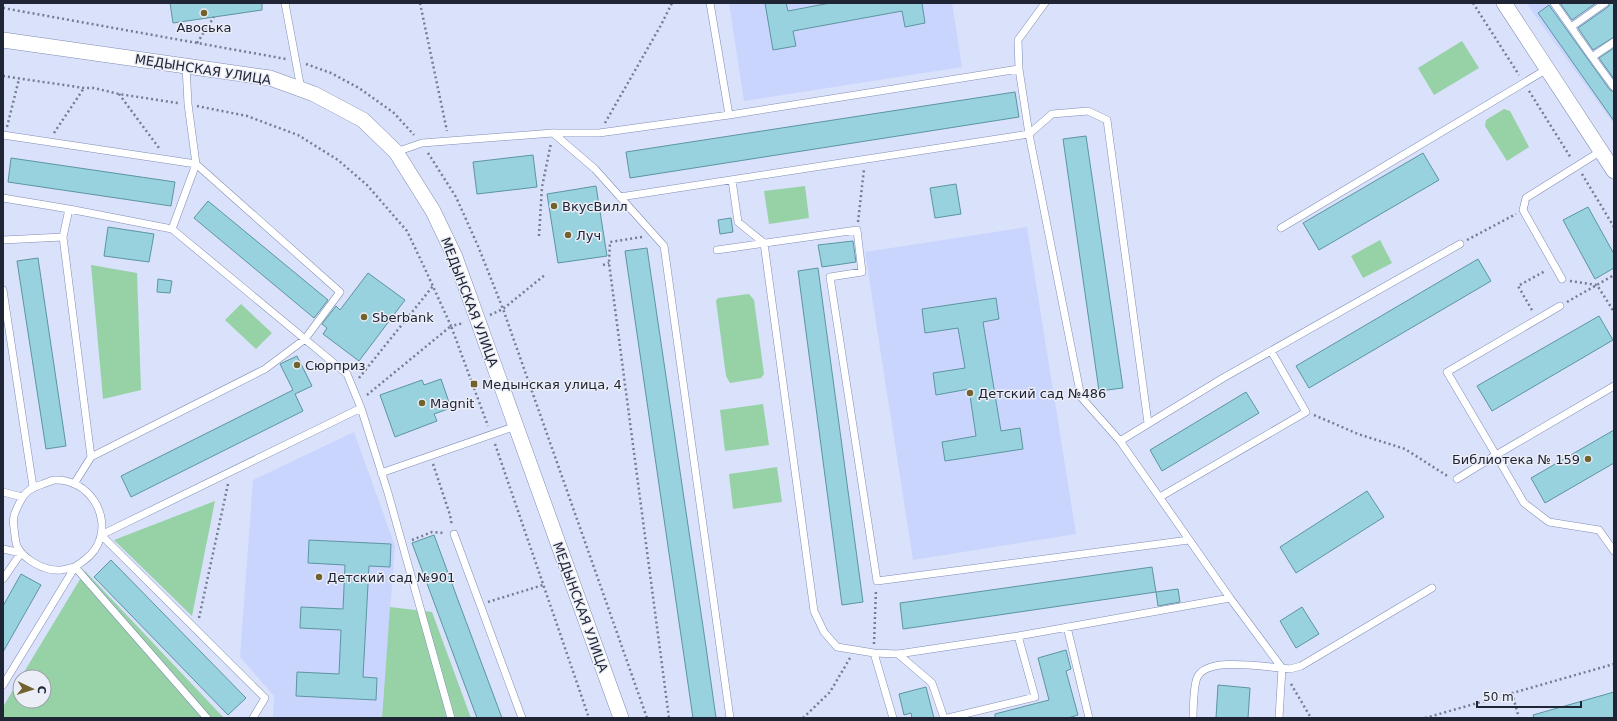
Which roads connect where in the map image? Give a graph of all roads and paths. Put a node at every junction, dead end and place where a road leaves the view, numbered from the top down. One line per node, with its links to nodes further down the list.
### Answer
1 (285, 3): 26 (lane)
2 (420, 3): 34 (path)
3 (672, 3): 31 (path)
4 (710, 3): 29 (lane)
5 (1046, 3): 20 (lane)
6 (1472, 3): 23 (path)
7 (1504, 3): 19 (street)
8 (1554, 3): 13 (lane)
9 (1605, 3): 13 (lane)
10 (3, 8): 12 (path)
11 (214, 17): 16 (path)
12 (102, 25)
13 (1571, 27): 17 (lane)
14 (3, 40): 18 (street, МЕДЫНСКАЯ УЛИЦА)
15 (1614, 42): 17 (lane)
16 (197, 43)
17 (1592, 57): 24 (lane)
18 (186, 66): 26 (street, МЕДЫНСКАЯ УЛИЦА); 28 (lane)
19 (1547, 69): 23 (lane); 37 (street)
20 (1019, 70): 29 (lane); 32 (lane)
21 (3, 76): 22 (path)
22 (19, 79): 25 (path); 33 (path)
23 (1524, 83): 42 (path); 50 (lane)
24 (1614, 87)
25 (84, 88): 27 (path); 35 (path)
26 (301, 89): 38 (street, МЕДЫНСКАЯ УЛИЦА)
27 (119, 94): 28 (path); 40 (path)
28 (188, 104): 41 (lane); 67 (path)
29 (729, 115): 31 (lane)
30 (553, 133): 31 (lane); 34 (lane); 45 (lane); 53 (path)
31 (599, 133)
32 (1028, 134): 39 (lane); 81 (lane); 84 (lane)
33 (4, 135): 35 (lane)
34 (449, 141): 36 (lane)
35 (48, 142): 40 (lane)
36 (422, 143): 38 (lane); 70 (path)
37 (1601, 151): 42 (lane); 43 (street)
38 (396, 152): 73 (street, МЕДЫНСКАЯ УЛИЦА)
39 (865, 159): 44 (lane); 52 (path)
40 (169, 160): 41 (lane)
41 (196, 164): 51 (lane); 75 (lane)
42 (1577, 166): 48 (lane); 49 (path)
43 (1614, 171)
44 (732, 180): 45 (lane); 57 (lane)
45 (620, 197): 54 (lane)
46 (3, 198): 47 (lane)
47 (69, 209): 51 (lane); 55 (lane)
48 (1523, 210): 58 (path); 62 (lane)
49 (1614, 227)
50 (1281, 228)
51 (172, 229): 75 (lane)
52 (857, 230): 57 (lane); 106 (lane)
53 (539, 236)
54 (655, 236): 60 (path); 129 (lane)
55 (63, 237): 56 (lane); 87 (lane)
56 (3, 240)
57 (764, 243): 59 (lane); 114 (lane)
58 (1460, 244): 76 (lane)
59 (717, 250)
60 (609, 263): 61 (path); 128 (path)
61 (603, 265)
62 (1554, 265): 65 (lane); 72 (path)
63 (546, 274): 70 (path)
64 (1614, 275): 66 (path)
65 (1562, 279): 66 (path)
66 (1597, 285): 69 (path); 71 (path)
67 (433, 286): 74 (path); 78 (path)
68 (3, 290): 92 (lane)
69 (1560, 306): 72 (lane)
70 (503, 309): 127 (path)
71 (1614, 312)
72 (1538, 319): 85 (lane)
73 (478, 320): 74 (path); 82 (street, МЕДЫНСКАЯ УЛИЦА)
74 (451, 326): 79 (path); 83 (path)
75 (305, 339): 78 (lane); 87 (lane)
76 (1271, 351): 80 (lane); 81 (lane)
77 (1614, 386): 85 (lane)
78 (352, 387): 79 (lane)
79 (359, 405): 88 (lane); 89 (lane)
80 (1306, 412): 90 (path); 95 (lane)
81 (1148, 423): 84 (lane)
82 (516, 426): 83 (lane); 126 (street, МЕДЫНСКАЯ УЛИЦА)
83 (492, 434): 86 (lane); 107 (path)
84 (1120, 441): 95 (lane)
85 (1496, 455): 90 (lane); 102 (lane)
86 (430, 456): 89 (lane); 96 (path)
87 (91, 457): 91 (lane)
88 (230, 472): 98 (lane); 112 (path)
89 (381, 473): 123 (lane)
90 (1456, 479)
91 (74, 484): 92 (lane); 98 (lane)
92 (33, 487): 94 (lane)
93 (3, 492): 94 (lane)
94 (22, 497): 103 (lane)
95 (1160, 498): 100 (lane)
96 (450, 515)
97 (454, 534): 99 (path); 124 (lane)
98 (101, 536): 104 (lane); 112 (lane)
99 (410, 540)
100 (1189, 540): 106 (lane); 109 (lane)
101 (3, 549): 103 (lane)
102 (1614, 551)
103 (21, 553): 104 (lane); 105 (lane)
104 (75, 567): 119 (lane); 121 (lane)
105 (3, 579)
106 (877, 581): 115 (path)
107 (543, 585): 110 (path); 125 (path)
108 (1432, 588): 118 (lane)
109 (1230, 598): 111 (lane); 118 (lane)
110 (489, 602)
111 (1067, 627): 113 (lane); 134 (lane)
112 (196, 630): 122 (lane)
113 (1018, 636): 116 (lane); 133 (lane)
114 (854, 651): 115 (lane); 130 (path)
115 (874, 653): 116 (lane); 131 (lane)
116 (898, 654): 132 (lane)
117 (1614, 664): 120 (path)
118 (1282, 668): 135 (lane); 136 (lane); 137 (path)
119 (3, 685)
120 (1512, 693): 138 (path); 139 (path)
121 (207, 718)
122 (254, 718)
123 (451, 718)
124 (522, 718)
125 (589, 718)
126 (621, 718)
127 (648, 718)
128 (669, 718)
129 (730, 718)
130 (803, 718)
131 (893, 718)
132 (944, 718)
133 (948, 718)
134 (1089, 718)
135 (1193, 718)
136 (1280, 718)
137 (1311, 718)
138 (1425, 718)
139 (1519, 718)

